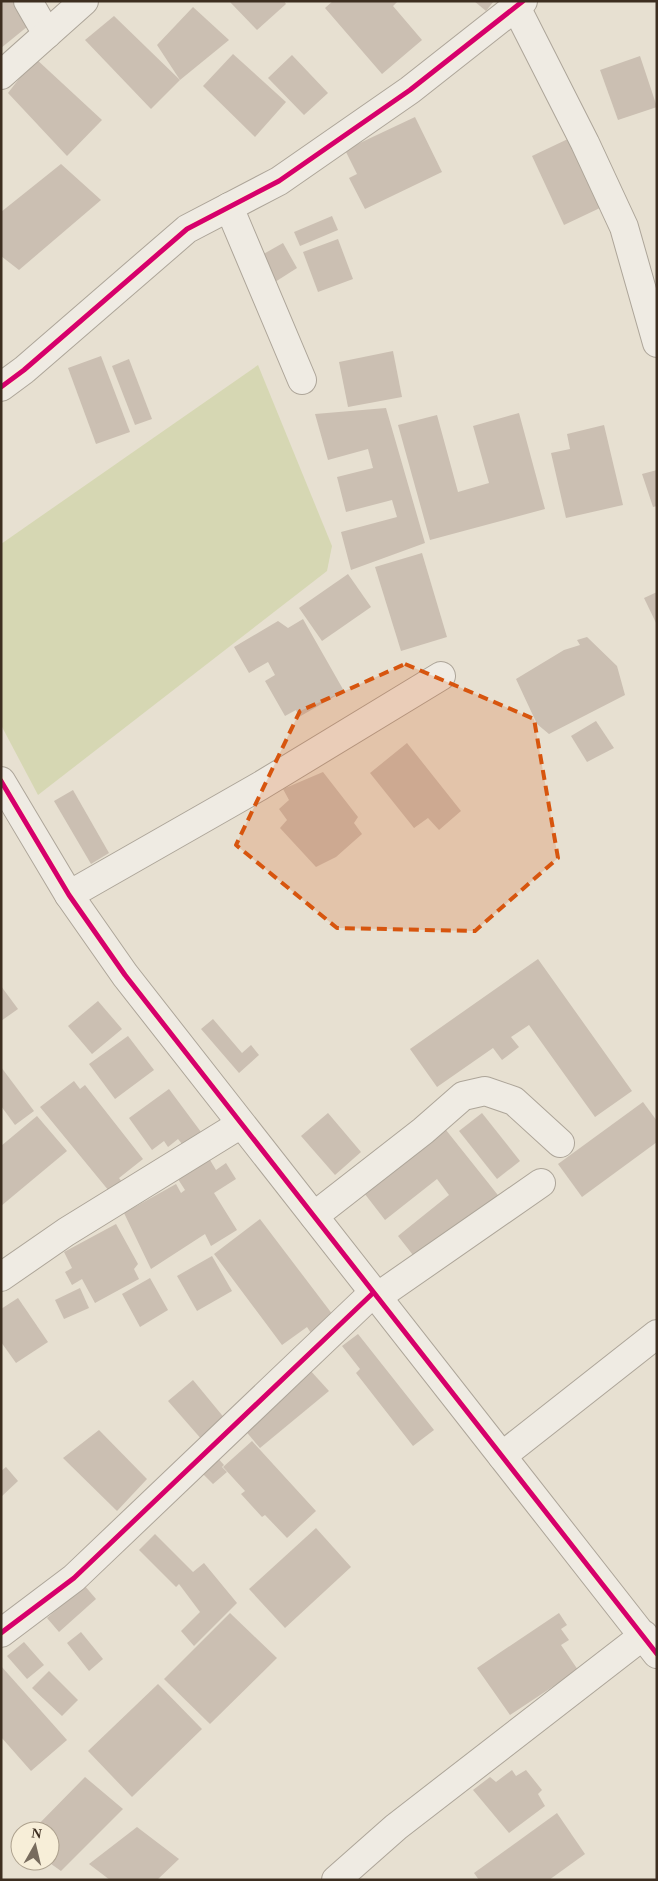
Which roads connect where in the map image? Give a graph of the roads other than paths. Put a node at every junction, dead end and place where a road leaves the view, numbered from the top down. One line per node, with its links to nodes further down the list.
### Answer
1 (28, 1): 4 (street)
2 (84, 1): 4 (street)
3 (520, 4): 6 (street); 7 (street)
4 (47, 34): 5 (street)
5 (1, 75)
6 (229, 207): 8 (street); 9 (street)
7 (657, 343)
8 (302, 380)
9 (1, 387)
10 (441, 676): 12 (street)
11 (1, 780): 12 (street)
12 (69, 894): 13 (street)
13 (241, 1124): 16 (street); 17 (street)
14 (560, 1143): 16 (street)
15 (541, 1183): 18 (street)
16 (314, 1216): 18 (street)
17 (1, 1277)
18 (375, 1295): 20 (street); 21 (street)
19 (657, 1334): 20 (street)
20 (502, 1456): 22 (street)
21 (1, 1633)
22 (650, 1644): 23 (street)
23 (336, 1880)

